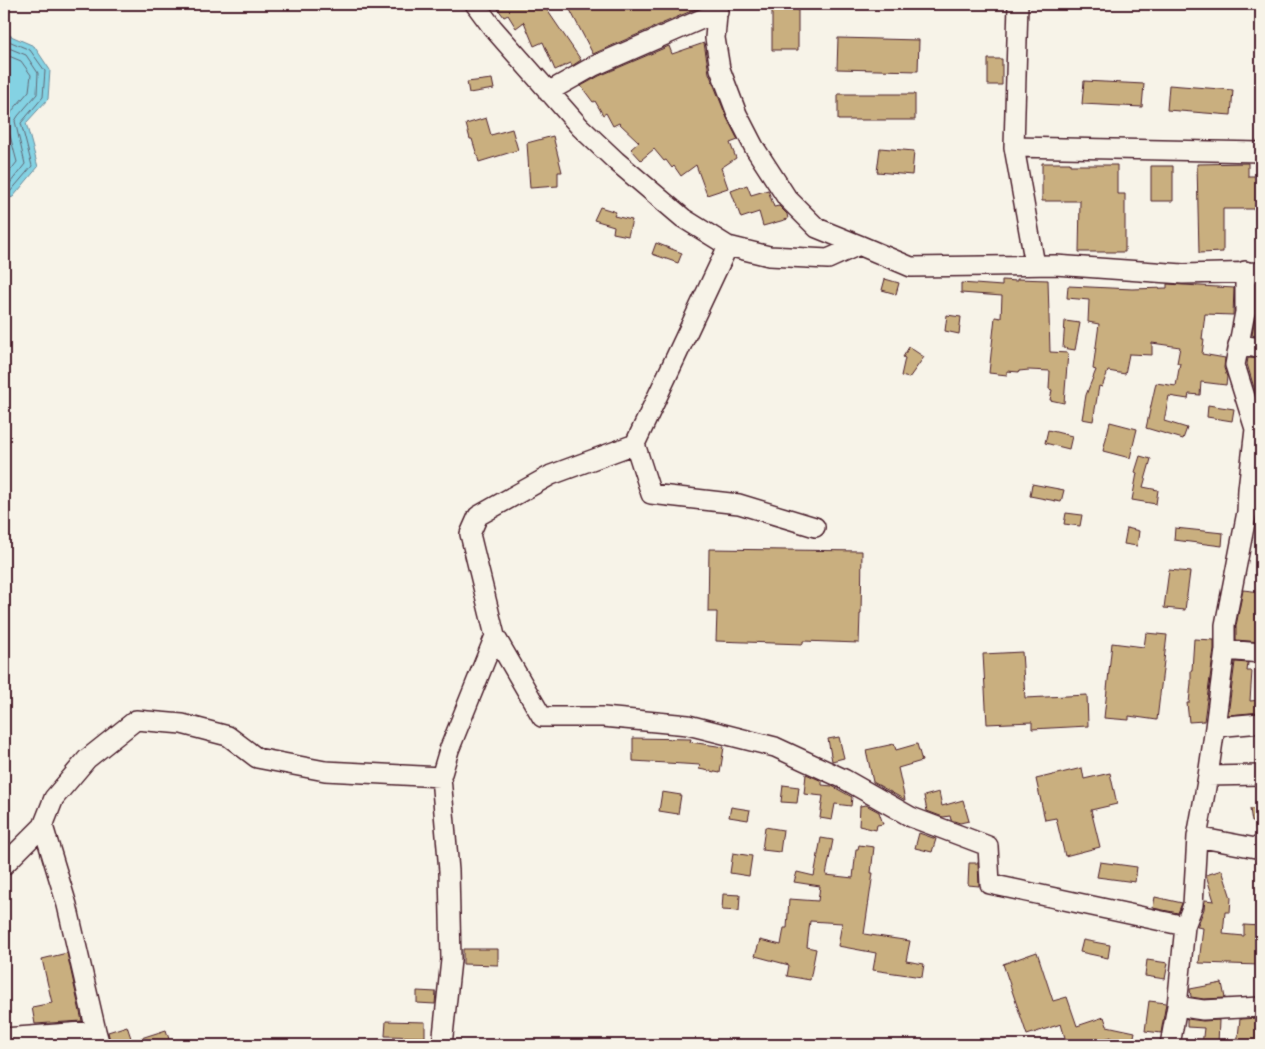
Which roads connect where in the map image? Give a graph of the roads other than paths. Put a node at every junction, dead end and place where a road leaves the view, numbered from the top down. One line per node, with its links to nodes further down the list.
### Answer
1 (475, 4): 4 (street)
2 (1018, 4): 5 (street)
3 (718, 8): 4 (street); 7 (street)
4 (548, 92): 8 (street)
5 (1014, 147): 6 (street); 9 (street)
6 (1261, 152)
7 (859, 244): 8 (street); 9 (street)
8 (728, 246): 14 (street)
9 (1035, 265): 10 (street)
10 (1253, 271): 11 (street)
11 (1253, 313): 12 (street)
12 (1238, 345): 13 (street); 15 (street)
13 (1261, 348)
14 (635, 444): 16 (street); 17 (street)
15 (1254, 513): 18 (street)
16 (815, 527)
17 (494, 636): 24 (street); 29 (street)
18 (1225, 650): 19 (street); 21 (street)
19 (1261, 654)
20 (1261, 723): 21 (street)
21 (1215, 727): 23 (street)
22 (1261, 775): 23 (street)
23 (1208, 776): 26 (street)
24 (441, 777): 25 (street); 34 (street)
25 (43, 826): 28 (street); 33 (street)
26 (1197, 836): 27 (street); 29 (street)
27 (1261, 849)
28 (4, 865)
29 (1185, 926): 30 (street)
30 (1177, 1006): 31 (street); 35 (street)
31 (1261, 1007)
32 (4, 1038): 33 (street)
33 (98, 1038)
34 (442, 1045)
35 (1170, 1045)

